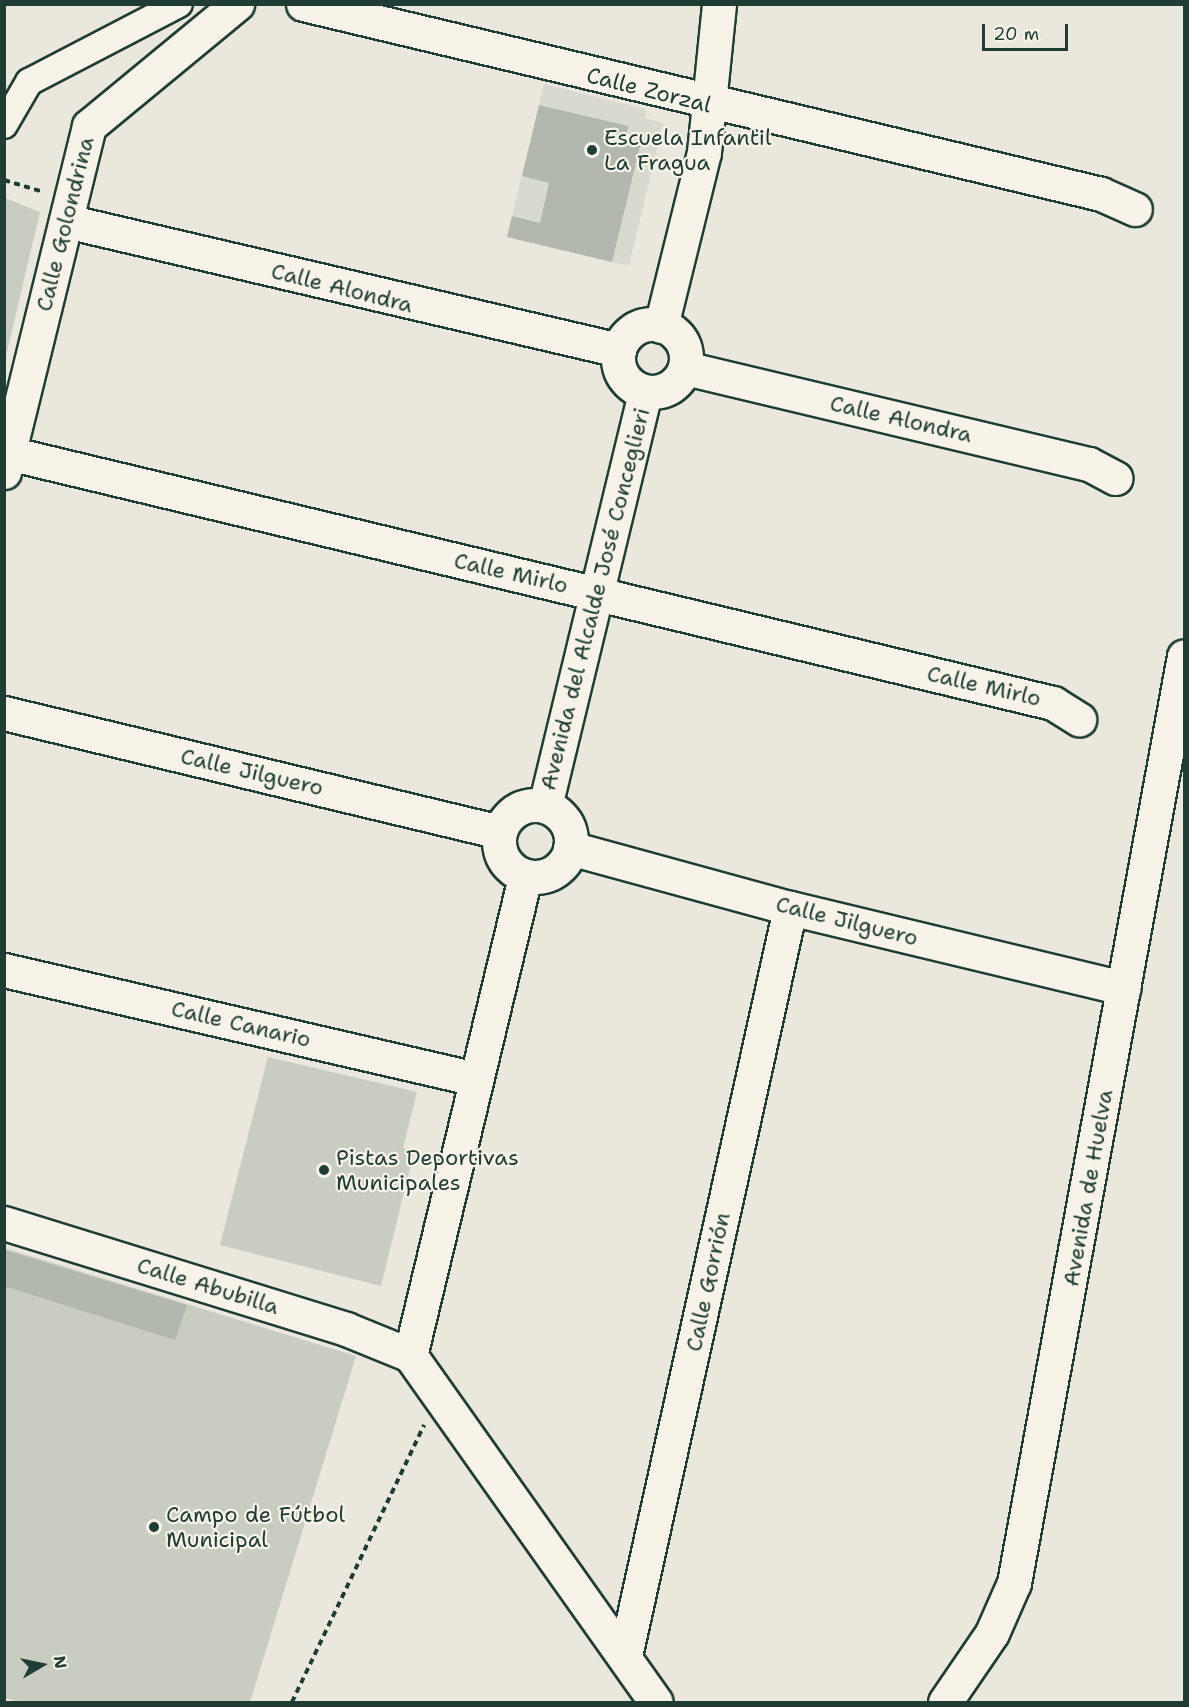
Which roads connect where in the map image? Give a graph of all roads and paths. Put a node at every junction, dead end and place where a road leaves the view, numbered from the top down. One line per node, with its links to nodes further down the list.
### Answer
1 (179, 4): 6 (street)
2 (237, 4): 9 (street, Calle Golondrina)
3 (303, 4): 5 (street, Calle Zorzal)
4 (719, 4): 5 (street)
5 (712, 105): 8 (street, Calle Zorzal); 10 (street)
6 (4, 125)
7 (4, 180): 9 (path)
8 (1135, 209)
9 (68, 210): 11 (street, Calle Alondra); 14 (street, Calle Golondrina)
10 (661, 326): 11 (street); 12 (street)
11 (619, 350): 13 (street)
12 (685, 368): 13 (street); 15 (street, Calle Alondra)
13 (645, 392): 16 (street, Avenida del Alcalde José Conceglieri)
14 (6, 460): 16 (street, Calle Mirlo)
15 (1115, 478)
16 (596, 594): 19 (street, Calle Mirlo); 20 (street, Avenida del Alcalde José Conceglieri)
17 (1185, 656): 26 (street, Avenida de Huelva)
18 (4, 713): 21 (street, Calle Jilguero)
19 (1079, 719)
20 (545, 806): 21 (street); 22 (street)
21 (500, 832): 23 (street)
22 (570, 848): 23 (street); 24 (street, Calle Jilguero)
23 (525, 877): 27 (street)
24 (790, 908): 26 (street, Calle Jilguero); 31 (street, Calle Gorrión)
25 (4, 970): 27 (street, Calle Canario)
26 (1124, 988): 34 (street, Avenida de Huelva)
27 (477, 1079): 29 (street)
28 (4, 1223): 29 (street, Calle Abubilla)
29 (410, 1355): 30 (street)
30 (438, 1395): 31 (street); 32 (path)
31 (625, 1656): 33 (street)
32 (292, 1702)
33 (656, 1702)
34 (945, 1702)

